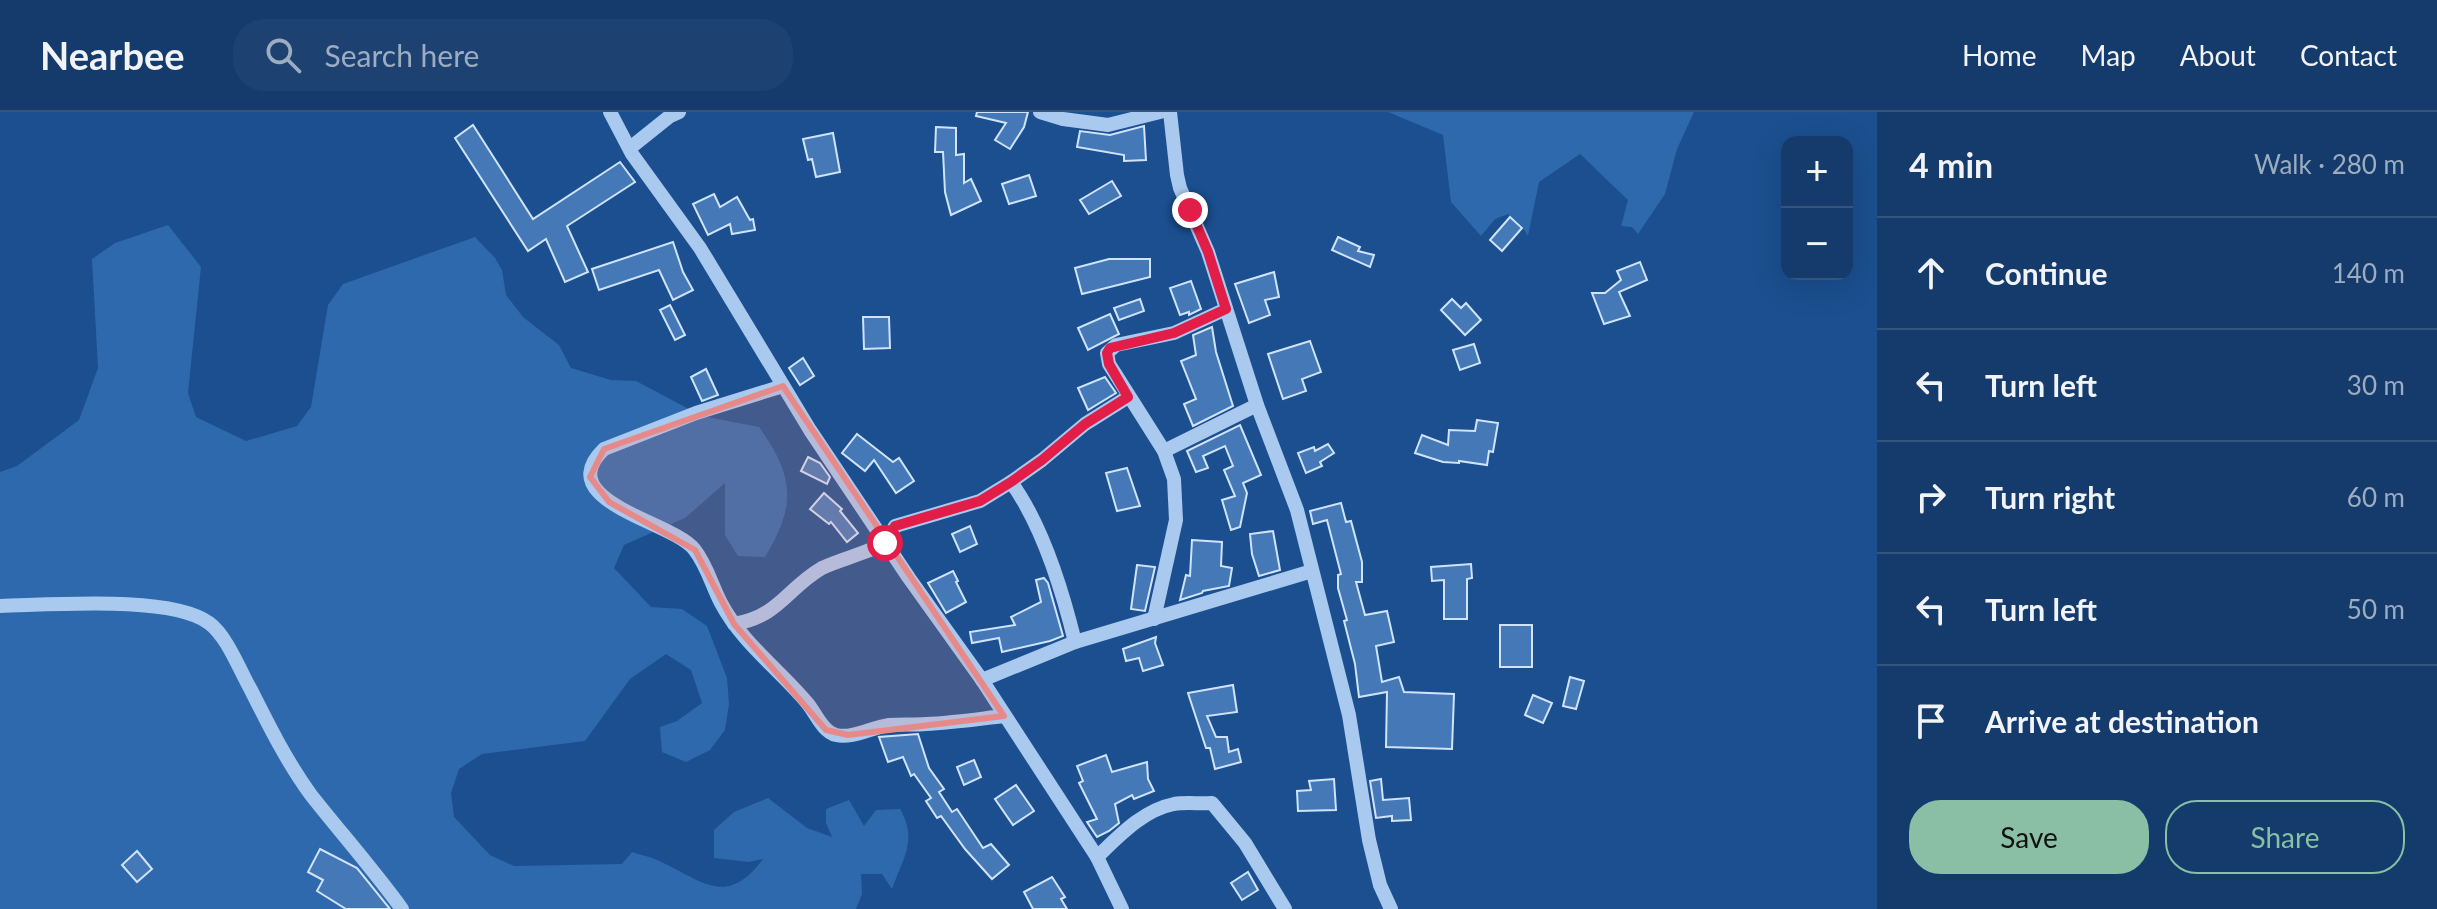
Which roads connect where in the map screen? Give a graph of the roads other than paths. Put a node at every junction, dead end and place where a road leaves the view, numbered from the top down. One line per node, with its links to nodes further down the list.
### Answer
1 (610, 112): 6 (street)
2 (679, 112): 6 (street)
3 (1040, 112): 4 (street)
4 (1160, 112)
5 (1170, 112): 7 (street)
6 (630, 148): 8 (street)
7 (1226, 309): 9 (street); 10 (street)
8 (783, 386): 13 (street); 17 (street)
9 (1128, 397): 11 (street); 12 (street)
10 (1257, 405): 11 (street); 14 (street)
11 (1164, 451): 16 (street)
12 (1011, 482): 13 (street); 18 (street)
13 (885, 543): 17 (street); 19 (street)
14 (1312, 571): 16 (street); 25 (street)
15 (0, 606): 22 (street)
16 (1154, 619): 18 (street)
17 (734, 624): 20 (street)
18 (1075, 642): 19 (street)
19 (982, 680): 20 (street)
20 (1004, 716): 21 (street)
21 (1097, 857): 23 (street); 24 (street)
22 (402, 909)
23 (1122, 909)
24 (1285, 909)
25 (1391, 909)

